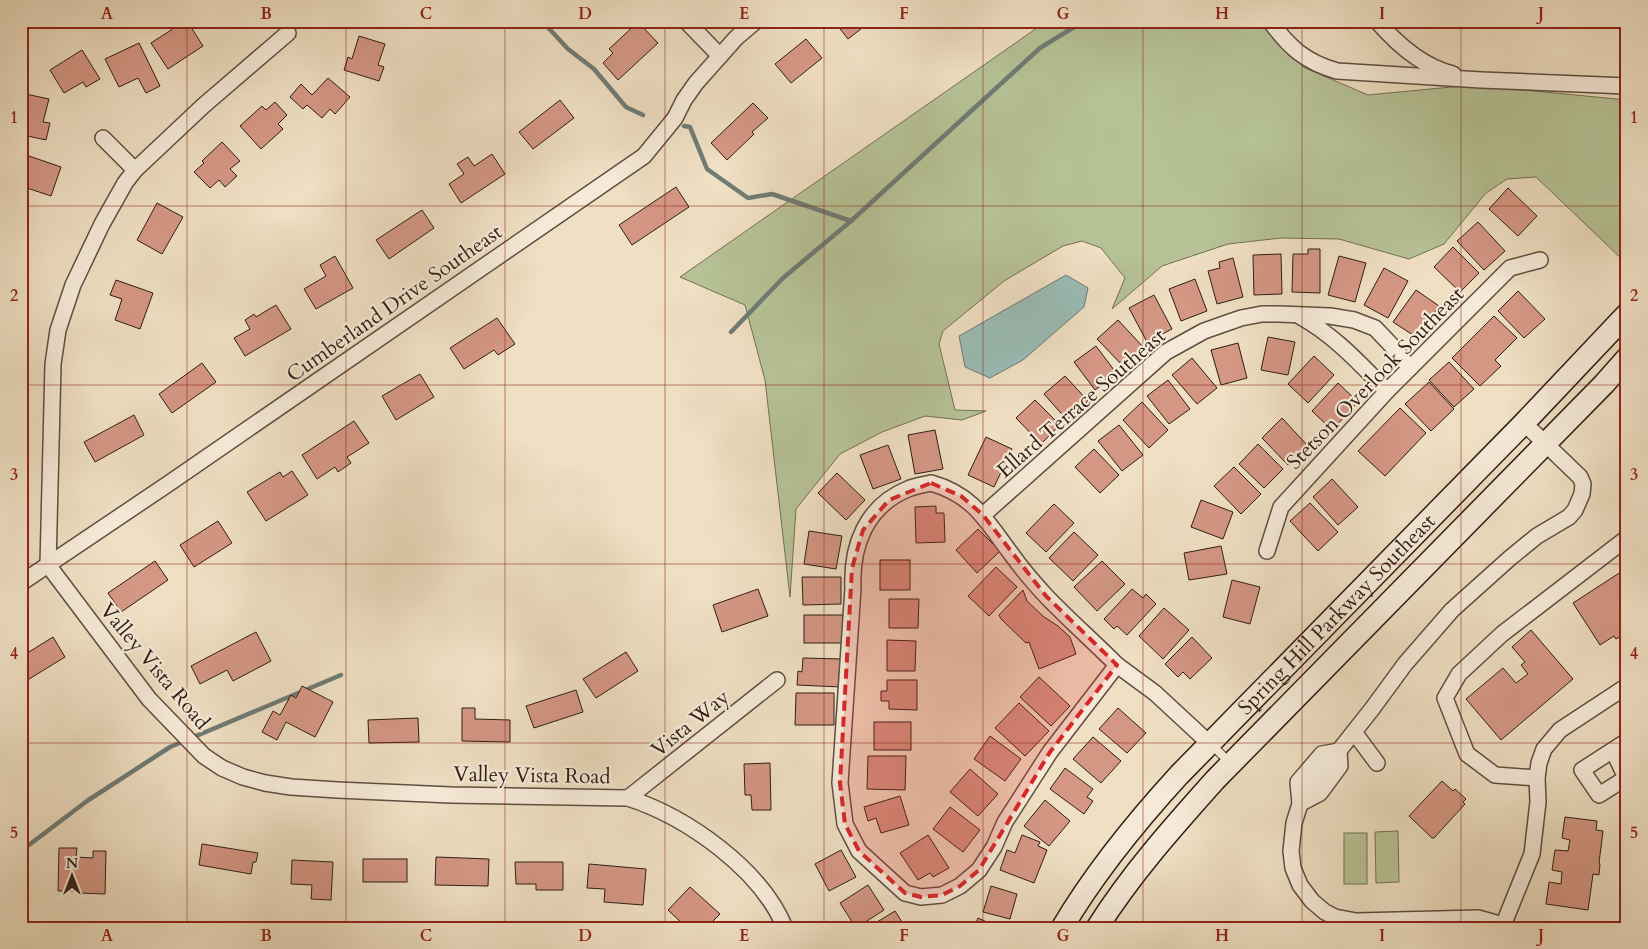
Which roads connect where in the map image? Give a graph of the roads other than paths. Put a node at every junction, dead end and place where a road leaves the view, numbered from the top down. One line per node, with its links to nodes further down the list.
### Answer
1 (686, 21): 6 (street)
2 (756, 21): 6 (street, Cumberland Drive Southeast)
3 (1270, 21): 7 (street)
4 (1377, 21): 7 (street)
5 (288, 33): 10 (street)
6 (720, 56): 22 (street, Cumberland Drive Southeast)
7 (1481, 80): 8 (street)
8 (1627, 86)
9 (103, 138): 10 (street)
10 (135, 170): 22 (street)
11 (1540, 260): 15 (street, Stetson Overlook Southeast)
12 (1627, 314): 17 (street, Spring Hill Parkway Southeast)
13 (1298, 315): 15 (street, Ellard Terrace Southeast); 16 (street, Ellard Terrace Southeast); 19 (street, Ellard Terrace Southeast)
14 (1627, 358): 18 (street, Spring Hill Parkway Southeast)
15 (1410, 368): 16 (street, Stetson Overlook Southeast)
16 (1387, 391): 21 (street, Stetson Overlook Southeast)
17 (1524, 423): 18 (street); 29 (street, Spring Hill Parkway Southeast)
18 (1545, 443): 27 (street); 33 (street, Spring Hill Parkway Southeast)
19 (983, 515): 24 (street); 24 (street)
20 (1627, 538): 34 (street)
21 (1267, 551)
22 (48, 565): 23 (street, Cumberland Drive Southeast); 35 (street, Valley Vista Road)
23 (21, 583)
24 (1117, 666): 29 (street)
25 (777, 680): 35 (street, Vista Way)
26 (1627, 686): 34 (street)
27 (1354, 732): 31 (street); 32 (street)
28 (1627, 742): 30 (street)
29 (1209, 743): 33 (lane); 39 (street, Spring Hill Parkway Southeast)
30 (1613, 750)
31 (1339, 751): 36 (street); 36 (street)
32 (1377, 763)
33 (1231, 764): 40 (street, Spring Hill Parkway Southeast)
34 (1537, 778): 37 (street)
35 (628, 798): 38 (street, Valley Vista Road)
36 (1300, 804): 37 (street)
37 (1502, 926)
38 (785, 928)
39 (1062, 928)
40 (1098, 928)

